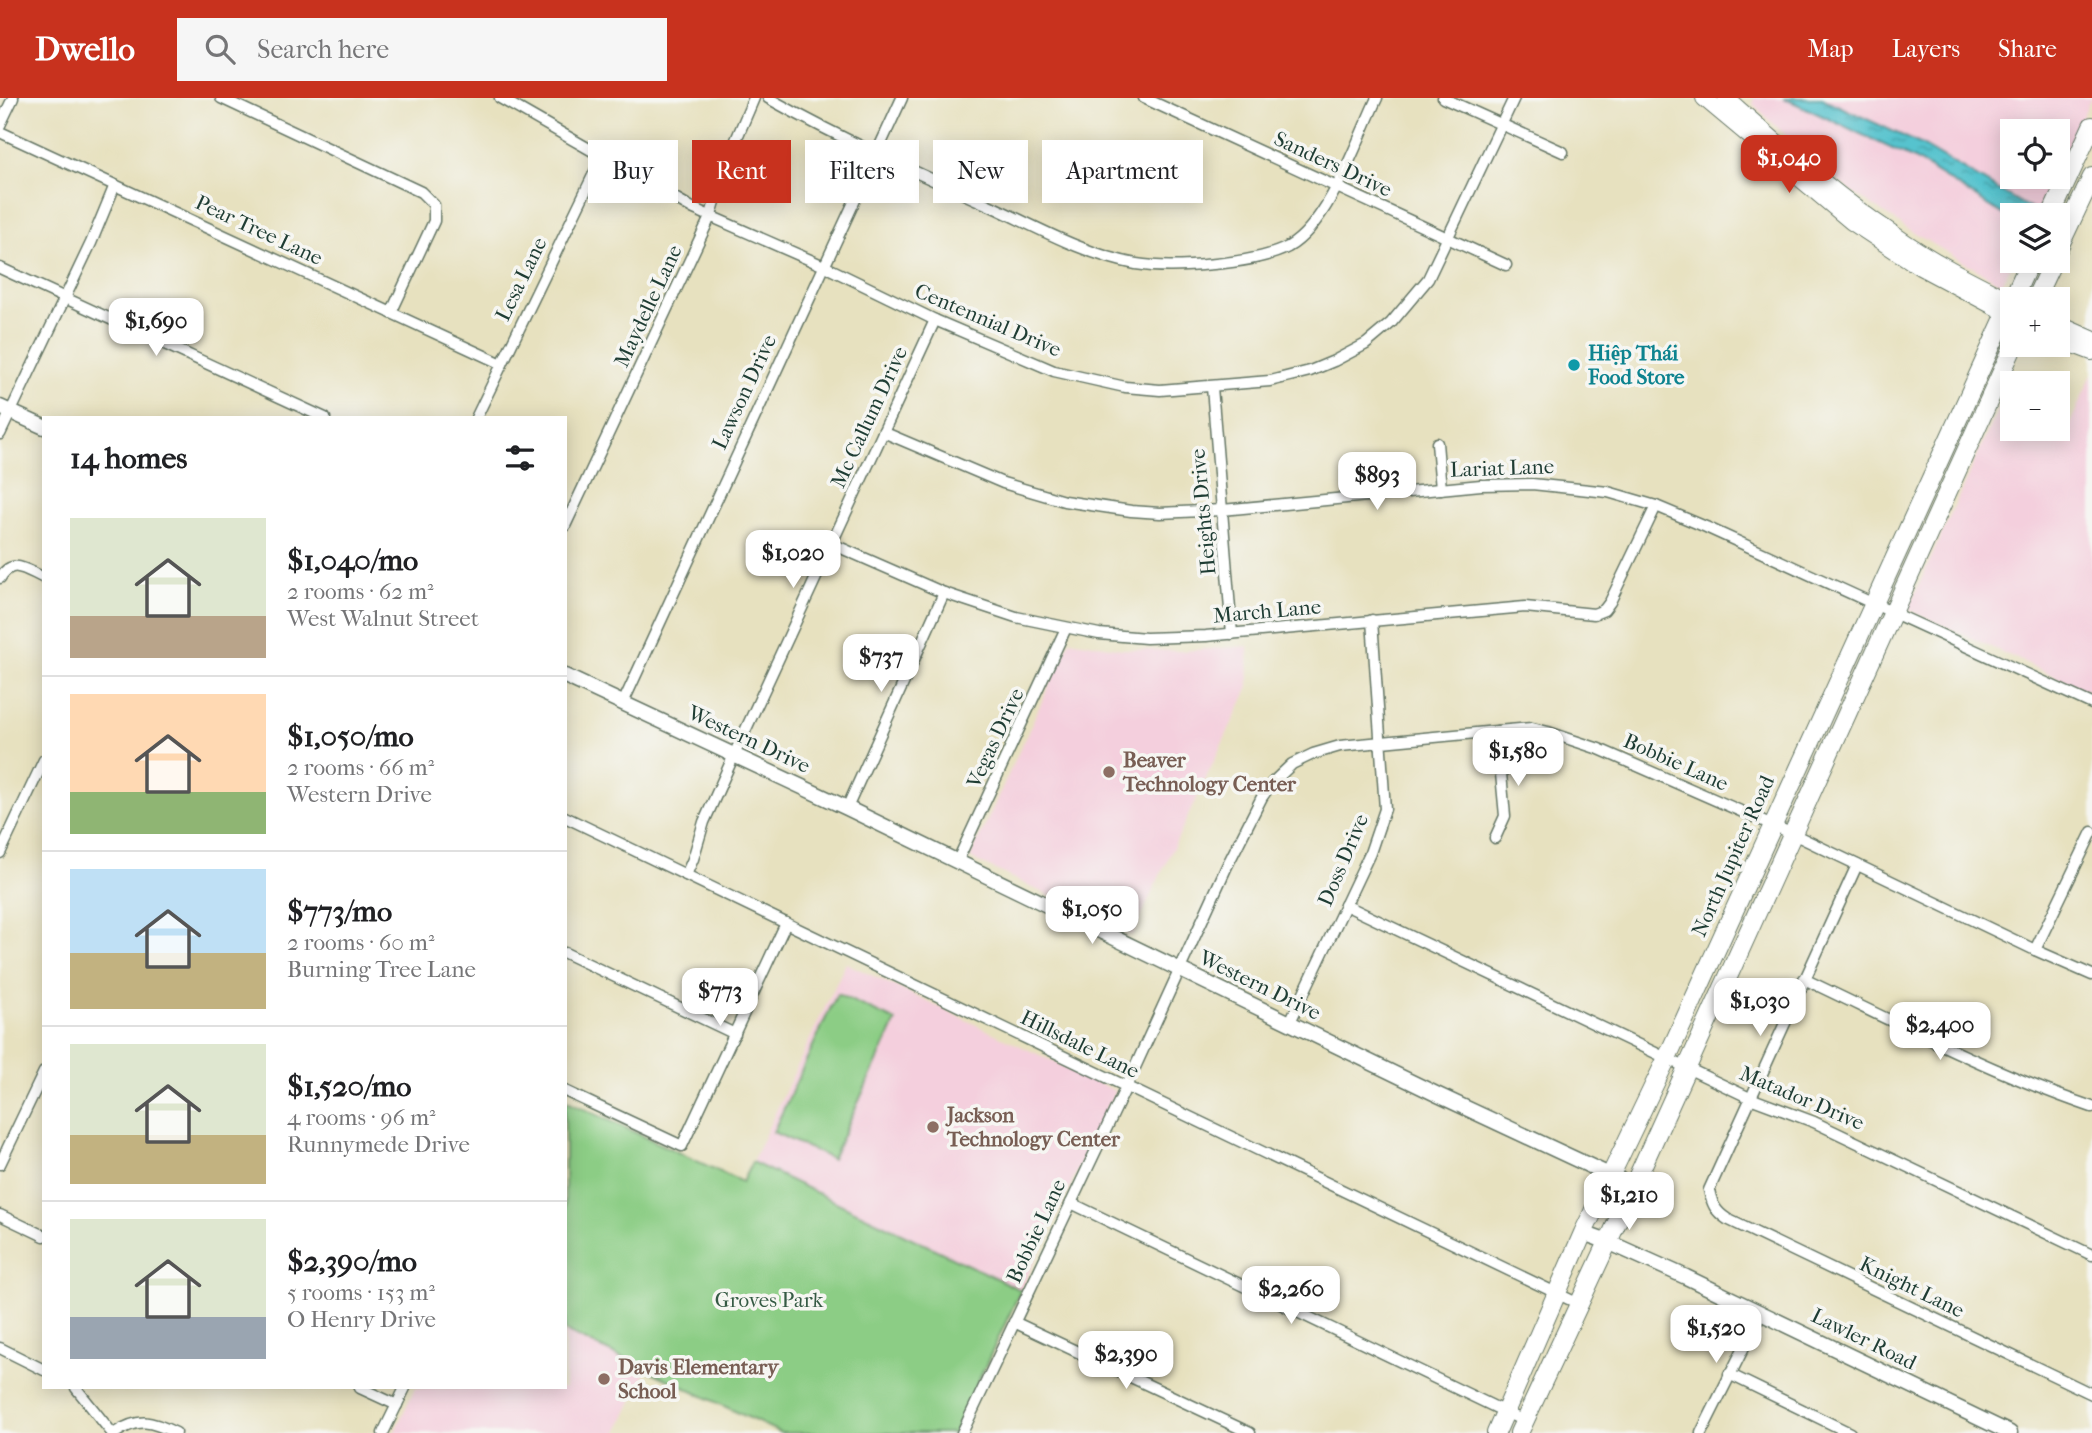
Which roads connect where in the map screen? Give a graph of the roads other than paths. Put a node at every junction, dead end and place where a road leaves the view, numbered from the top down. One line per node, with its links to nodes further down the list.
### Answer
1 (13, 98): 13 (street)
2 (220, 98): 39 (street)
3 (500, 98): 19 (street, Centennial Drive)
4 (754, 98): 30 (street, Maydelle Lane)
5 (768, 98): 17 (street)
6 (902, 98): 18 (street, Lawson Drive)
7 (1144, 98): 25 (street, Sanders Drive)
8 (1377, 98): 25 (street)
9 (1443, 98): 14 (street)
10 (1514, 98): 14 (street, Centennial Drive)
11 (1704, 98): 12 (main road)
12 (1725, 103): 26 (main road); 26 (main road)
13 (0, 125)
14 (1502, 125): 20 (street); 32 (street, Centennial Drive)
15 (2092, 126): 29 (main road)
16 (0, 132): 24 (street, Pear Tree Lane)
17 (846, 140)
18 (882, 140)
19 (588, 149)
20 (1563, 152)
21 (919, 174): 25 (street)
22 (2092, 177): 31 (main road)
23 (588, 184): 47 (street, Lesa Lane)
24 (115, 185): 36 (street); 39 (street, Pear Tree Lane)
25 (1336, 186): 32 (street, Sanders Drive)
26 (1829, 195): 37 (main road); 38 (main road)
27 (678, 201): 30 (street, Centennial Drive)
28 (853, 203): 34 (street, Lawson Drive)
29 (2057, 203)
30 (711, 215): 34 (street, Centennial Drive); 61 (street, Maydelle Lane)
31 (2070, 224)
32 (1448, 239): 33 (street, Sanders Drive); 48 (street, Centennial Drive)
33 (1506, 265)
34 (824, 266): 40 (street, Centennial Drive); 72 (street, Lawson Drive)
35 (0, 268): 36 (street)
36 (64, 298): 49 (street); 50 (street)
37 (2000, 301)
38 (2000, 303)
39 (391, 313): 47 (street, Pear Tree Lane)
40 (935, 320): 48 (street, Centennial Drive); 53 (street, Mc Callum Drive)
41 (2070, 329): 43 (main road)
42 (2000, 332): 56 (main road, North Jupiter Road)
43 (2092, 339)
44 (2070, 343): 45 (main road)
45 (2092, 352)
46 (2009, 357): 57 (main road)
47 (502, 364): 51 (street, Lesa Lane)
48 (1212, 387): 60 (street, Heights Drive)
49 (5, 409): 52 (street); 54 (street)
50 (321, 416)
51 (477, 416)
52 (42, 427)
53 (883, 432): 60 (street, Lariat Lane); 62 (street, Mc Callum Drive)
54 (0, 434)
55 (1437, 443): 58 (street)
56 (1933, 475): 57 (main road); 66 (main road, North Jupiter Road)
57 (1951, 484): 67 (main road)
58 (1441, 489): 59 (street, Lariat Lane); 60 (street, Lariat Lane)
59 (1656, 506): 66 (street, Lariat Lane); 68 (street, March Lane)
60 (1222, 510): 70 (street, Heights Drive)
61 (567, 523)
62 (832, 544): 65 (street, March Lane); 76 (street, Mc Callum Drive)
63 (42, 577): 64 (street)
64 (0, 578)
65 (944, 593): 69 (street, March Lane); 78 (street)
66 (1874, 604): 67 (street, Lariat Lane); 80 (main road, North Jupiter Road)
67 (1893, 612): 73 (street, Lariat Lane); 81 (main road)
68 (1372, 620): 70 (street, March Lane); 75 (street, Doss Drive)
69 (1066, 628): 70 (street, March Lane); 85 (street, Vegas Drive)
70 (1232, 634)
71 (567, 677): 72 (street, Western Drive)
72 (623, 703): 76 (street, Western Drive)
73 (2092, 704)
74 (1497, 731): 75 (street, Bobbie Lane); 80 (street, Bobbie Lane); 83 (street)
75 (1382, 743): 88 (street, Doss Drive); 92 (street, Bobbie Lane)
76 (734, 755): 78 (street, Western Drive); 87 (street, Mc Callum Drive)
77 (40, 775): 84 (street)
78 (847, 808): 85 (street, Western Drive)
79 (567, 818): 87 (street, Hillsdale Lane)
80 (1771, 826): 81 (street, Bobbie Lane); 97 (main road, North Jupiter Road)
81 (1793, 834): 86 (street, Bobbie Lane); 98 (main road)
82 (2091, 836): 90 (street)
83 (1495, 838)
84 (0, 853)
85 (957, 863): 92 (street, Western Drive)
86 (1857, 865): 90 (street, Bobbie Lane); 94 (street)
87 (686, 875): 89 (street, Hillsdale Lane)
88 (1345, 905): 95 (street, Doss Drive); 97 (street, Matador Drive)
89 (786, 923): 96 (street); 100 (street, Hillsdale Lane)
90 (2035, 950): 93 (street, Bobbie Lane)
91 (567, 954): 96 (street)
92 (1180, 970): 95 (street, Western Drive); 100 (street, Bobbie Lane)
93 (2092, 975)
94 (1804, 979): 103 (street); 105 (street)
95 (1290, 1023): 107 (street, Western Drive)
96 (735, 1034): 101 (street)
97 (1667, 1058): 98 (street, Matador Drive); 107 (main road, North Jupiter Road)
98 (1687, 1068): 103 (street, Matador Drive); 108 (main road)
99 (42, 1076): 102 (street)
100 (1126, 1087): 109 (street, Bobbie Lane); 115 (street, Hillsdale Lane)
101 (567, 1092)
102 (31, 1098): 104 (street); 106 (street)
103 (1750, 1098): 114 (street, Matador Drive); 125 (street, Knight Lane)
104 (42, 1103)
105 (2092, 1107)
106 (0, 1164)
107 (1611, 1175): 108 (street, Western Drive); 111 (main road, North Jupiter Road)
108 (1633, 1186): 113 (main road)
109 (1071, 1203): 118 (street, Bobbie Lane); 127 (street)
110 (0, 1214): 112 (street)
111 (1583, 1233): 113 (street, Lawler Road); 115 (main road, North Jupiter Road)
112 (42, 1235)
113 (1608, 1242): 116 (main road); 117 (street, Lawler Road)
114 (2092, 1255)
115 (1557, 1294): 116 (street, Hillsdale Lane); 127 (main road, North Jupiter Road)
116 (1579, 1304): 128 (main road)
117 (1761, 1313): 121 (street); 137 (street, Lawler Road)
118 (1014, 1322): 132 (street, Bobbie Lane); 133 (street)
119 (0, 1348): 120 (street)
120 (42, 1369)
121 (1729, 1374): 135 (street); 136 (street)
122 (77, 1389): 129 (street)
123 (362, 1389): 126 (street)
124 (405, 1389): 126 (street)
125 (2092, 1394)
126 (397, 1405): 131 (street)
127 (1506, 1413): 128 (street); 134 (main road, North Jupiter Road)
128 (1521, 1427)
129 (113, 1433): 130 (street)
130 (176, 1433)
131 (383, 1433)
132 (962, 1433)
133 (1250, 1433)
134 (1496, 1433)
135 (1701, 1433)
136 (1850, 1433)
137 (2010, 1433)

